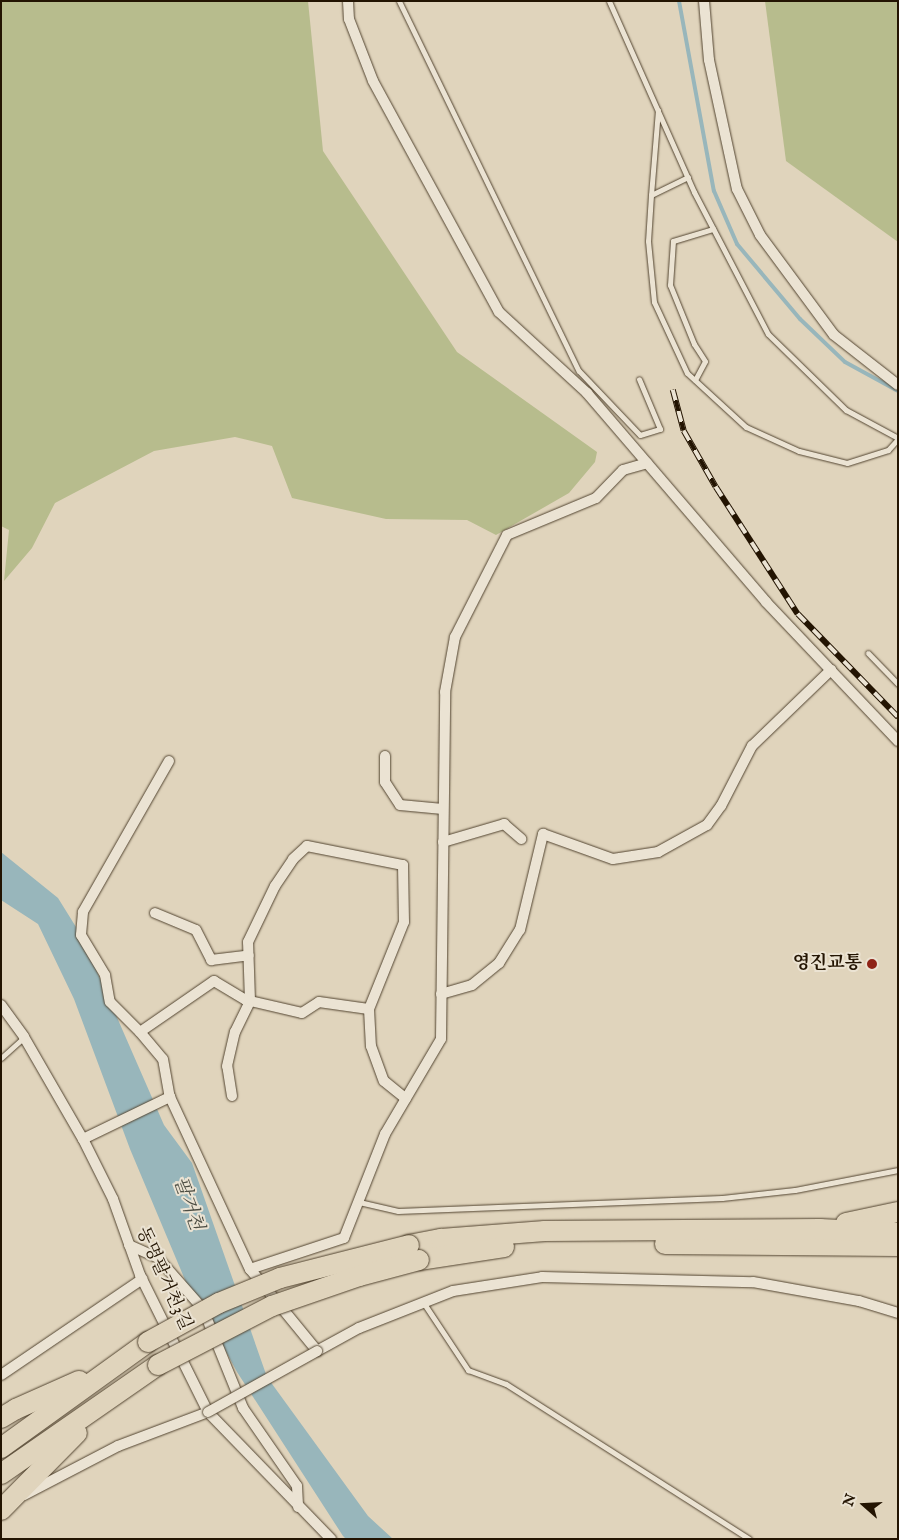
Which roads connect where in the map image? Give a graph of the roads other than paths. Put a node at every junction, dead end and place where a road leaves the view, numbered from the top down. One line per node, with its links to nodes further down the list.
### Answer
1 (348, 1): 13 (street)
2 (399, 1): 9 (lane)
3 (609, 1): 5 (lane)
4 (704, 1): 11 (street)
5 (658, 110): 6 (lane); 7 (lane)
6 (688, 178): 7 (lane); 8 (lane)
7 (651, 194): 10 (lane)
8 (713, 229): 10 (lane); 12 (lane)
9 (639, 379)
10 (695, 380): 12 (lane)
11 (898, 385)
12 (898, 438)
13 (647, 463): 15 (street); 20 (street)
14 (868, 653): 16 (lane)
15 (831, 670): 17 (street); 25 (street)
16 (898, 684)
17 (898, 741)
18 (385, 756): 20 (street)
19 (169, 761): 29 (street)
20 (443, 809): 22 (street)
21 (522, 839): 22 (street)
22 (443, 842): 25 (street)
23 (155, 912): 24 (street)
24 (249, 955): 26 (street); 28 (street)
25 (442, 994): 34 (street)
26 (250, 1001): 28 (street); 29 (street); 32 (street)
27 (1, 1005): 30 (street, 동명팔거천3길)
28 (369, 1009): 34 (street)
29 (140, 1032): 33 (street)
30 (24, 1037): 31 (lane); 35 (street, 동명팔거천3길)
31 (1, 1058)
32 (232, 1096)
33 (170, 1097): 35 (street); 45 (street)
34 (406, 1099): 37 (street)
35 (86, 1137): 41 (street, 동명팔거천3길)
36 (898, 1170): 37 (lane)
37 (359, 1202): 45 (street)
38 (898, 1212): 40 (highway)
39 (898, 1233): 40 (highway)
40 (815, 1237): 42 (highway); 43 (highway); 44 (highway)
41 (129, 1246): 46 (street, 동명팔거천3길); 58 (street)
42 (898, 1246)
43 (414, 1252): 50 (highway, bridge); 52 (highway, bridge)
44 (898, 1253)
45 (250, 1269): 49 (street)
46 (142, 1279): 51 (street); 53 (street, 동명팔거천3길)
47 (423, 1302): 48 (street); 49 (street); 60 (lane)
48 (898, 1313)
49 (317, 1351): 53 (street, bridge)
50 (115, 1364): 54 (highway); 55 (highway)
51 (1, 1375)
52 (118, 1390): 56 (highway); 57 (highway)
53 (208, 1412): 57 (street); 58 (street, 동명팔거천3길)
54 (1, 1418)
55 (1, 1448)
56 (1, 1474)
57 (7, 1505)
58 (298, 1507): 59 (street, 동명팔거천3길)
59 (331, 1539)
60 (749, 1539)

